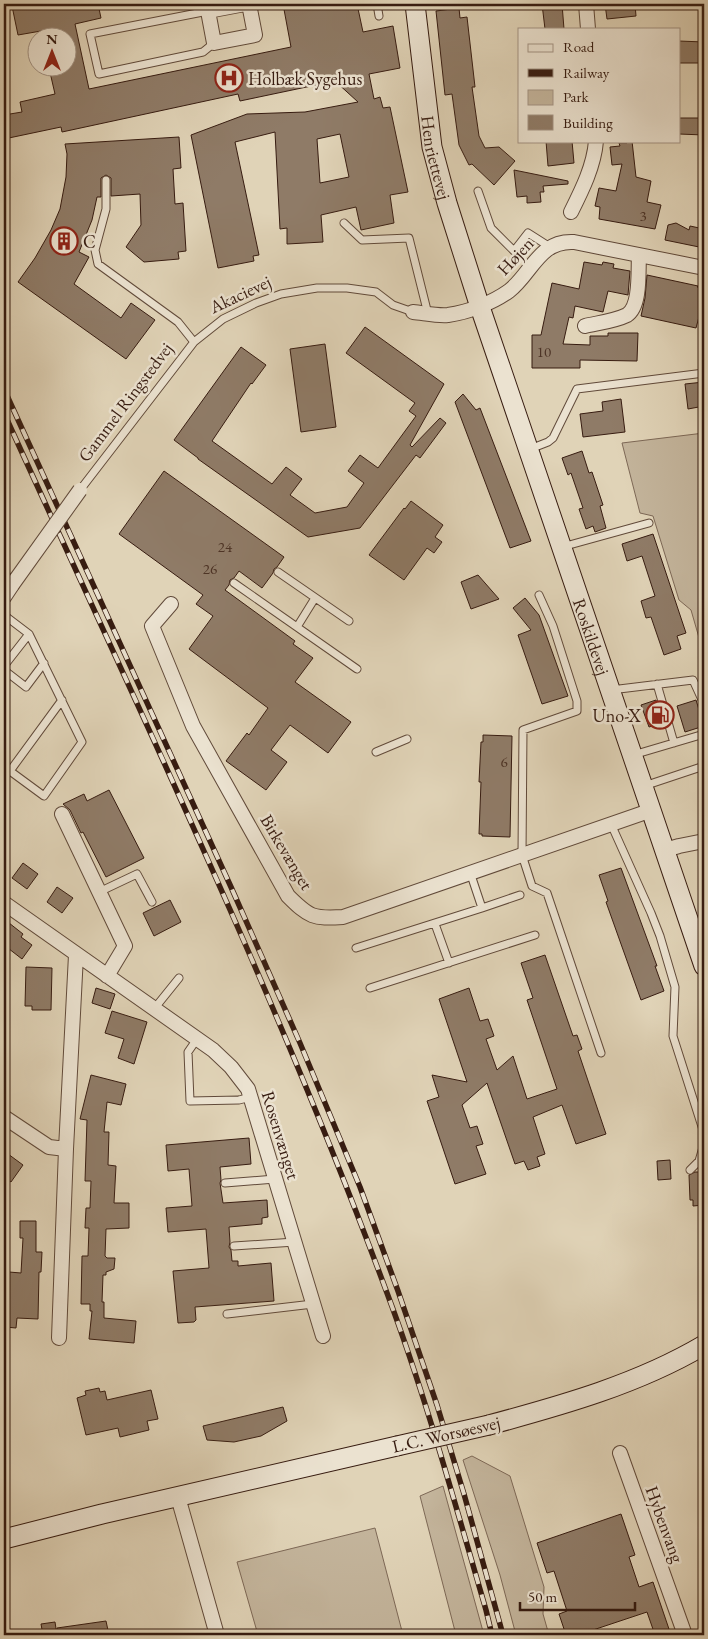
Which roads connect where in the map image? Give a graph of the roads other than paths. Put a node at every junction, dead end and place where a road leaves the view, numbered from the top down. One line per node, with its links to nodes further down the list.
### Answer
1 (245, 4): 6 (street)
2 (249, 4): 10 (street)
3 (377, 4): 8 (lane)
4 (415, 4): 19 (street, Henriettevej)
5 (586, 4): 9 (street)
6 (230, 5): 7 (street)
7 (208, 11): 10 (street); 10 (lane)
8 (379, 16)
9 (588, 28)
10 (214, 43)
11 (596, 142): 14 (street)
12 (106, 180): 23 (lane, Gammel Ringstedvej)
13 (478, 191): 16 (lane)
14 (571, 212)
15 (344, 223): 21 (lane)
16 (550, 247): 17 (street, Højen); 19 (street, Højen)
17 (639, 255): 18 (street, Højen); 22 (street)
18 (704, 268)
19 (480, 307): 21 (street, Akacievej); 25 (street, Roskildevej)
20 (414, 312): 21 (street, Akacievej); 23 (lane, Akacievej)
21 (428, 314)
22 (585, 326)
23 (194, 342): 26 (lane, Gammel Ringstedvej)
24 (704, 373): 25 (lane)
25 (529, 449): 28 (street, Roskildevej)
26 (80, 490): 30 (street, Gammel Ringstedvej, bridge)
27 (649, 523): 28 (lane)
28 (562, 547): 45 (street, Roskildevej)
29 (278, 572): 34 (lane)
30 (8, 582): 33 (street, Gammel Ringstedvej)
31 (234, 583): 38 (lane)
32 (539, 595): 60 (lane)
33 (4, 597)
34 (315, 598): 37 (lane); 38 (lane)
35 (171, 604): 61 (street, Birkevænget)
36 (4, 616): 39 (lane)
37 (349, 621)
38 (297, 628): 42 (lane)
39 (29, 634): 40 (lane); 41 (lane)
40 (44, 663): 43 (lane); 46 (lane)
41 (4, 666)
42 (356, 669)
43 (4, 670)
44 (657, 684): 45 (lane); 47 (lane); 50 (lane)
45 (610, 690): 52 (street, Roskildevej)
46 (62, 700): 46 (lane)
47 (704, 704)
48 (704, 734): 50 (lane)
49 (406, 739): 51 (lane)
50 (674, 743): 52 (lane)
51 (376, 752)
52 (633, 755): 54 (street, Roskildevej)
53 (704, 766): 54 (lane)
54 (643, 786): 55 (street, Roskildevej)
55 (652, 810): 57 (street, Birkevænget); 59 (street, Roskildevej)
56 (62, 814): 62 (street)
57 (610, 823): 60 (street, Birkevænget); 81 (lane)
58 (704, 841): 59 (street)
59 (665, 850): 72 (street, Roskildevej)
60 (522, 855): 61 (street, Birkevænget); 78 (lane)
61 (470, 872): 66 (lane)
62 (99, 892): 64 (lane); 73 (street)
63 (520, 895): 66 (lane)
64 (152, 902)
65 (4, 903): 70 (street, Rosenvænget)
66 (482, 908): 67 (lane)
67 (434, 924): 69 (lane); 71 (lane)
68 (536, 935): 71 (lane)
69 (356, 948)
70 (76, 955): 73 (street, Rosenvænget); 83 (street)
71 (449, 963): 75 (lane)
72 (704, 966)
73 (107, 976): 76 (street, Rosenvænget)
74 (179, 978): 76 (lane)
75 (370, 988)
76 (154, 1009): 77 (street, Rosenvænget)
77 (197, 1039): 79 (street, Rosenvænget); 79 (lane)
78 (601, 1053)
79 (251, 1097): 85 (street, Rosenvænget)
80 (4, 1117): 83 (street)
81 (704, 1134)
82 (704, 1144): 84 (lane)
83 (66, 1150): 92 (street)
84 (690, 1170)
85 (275, 1179): 86 (lane); 87 (street, Rosenvænget)
86 (226, 1183)
87 (295, 1242): 88 (lane); 89 (street, Rosenvænget)
88 (234, 1246)
89 (313, 1304): 90 (lane); 91 (street, Rosenvænget)
90 (227, 1314)
91 (323, 1336)
92 (59, 1338)
93 (704, 1345): 95 (street, L.C. Worsøesvej, bridge)
94 (620, 1453): 98 (street, Hybenvang)
95 (178, 1497): 96 (street, L.C. Worsøesvej); 97 (street)
96 (4, 1539)
97 (217, 1635)
98 (685, 1635)

